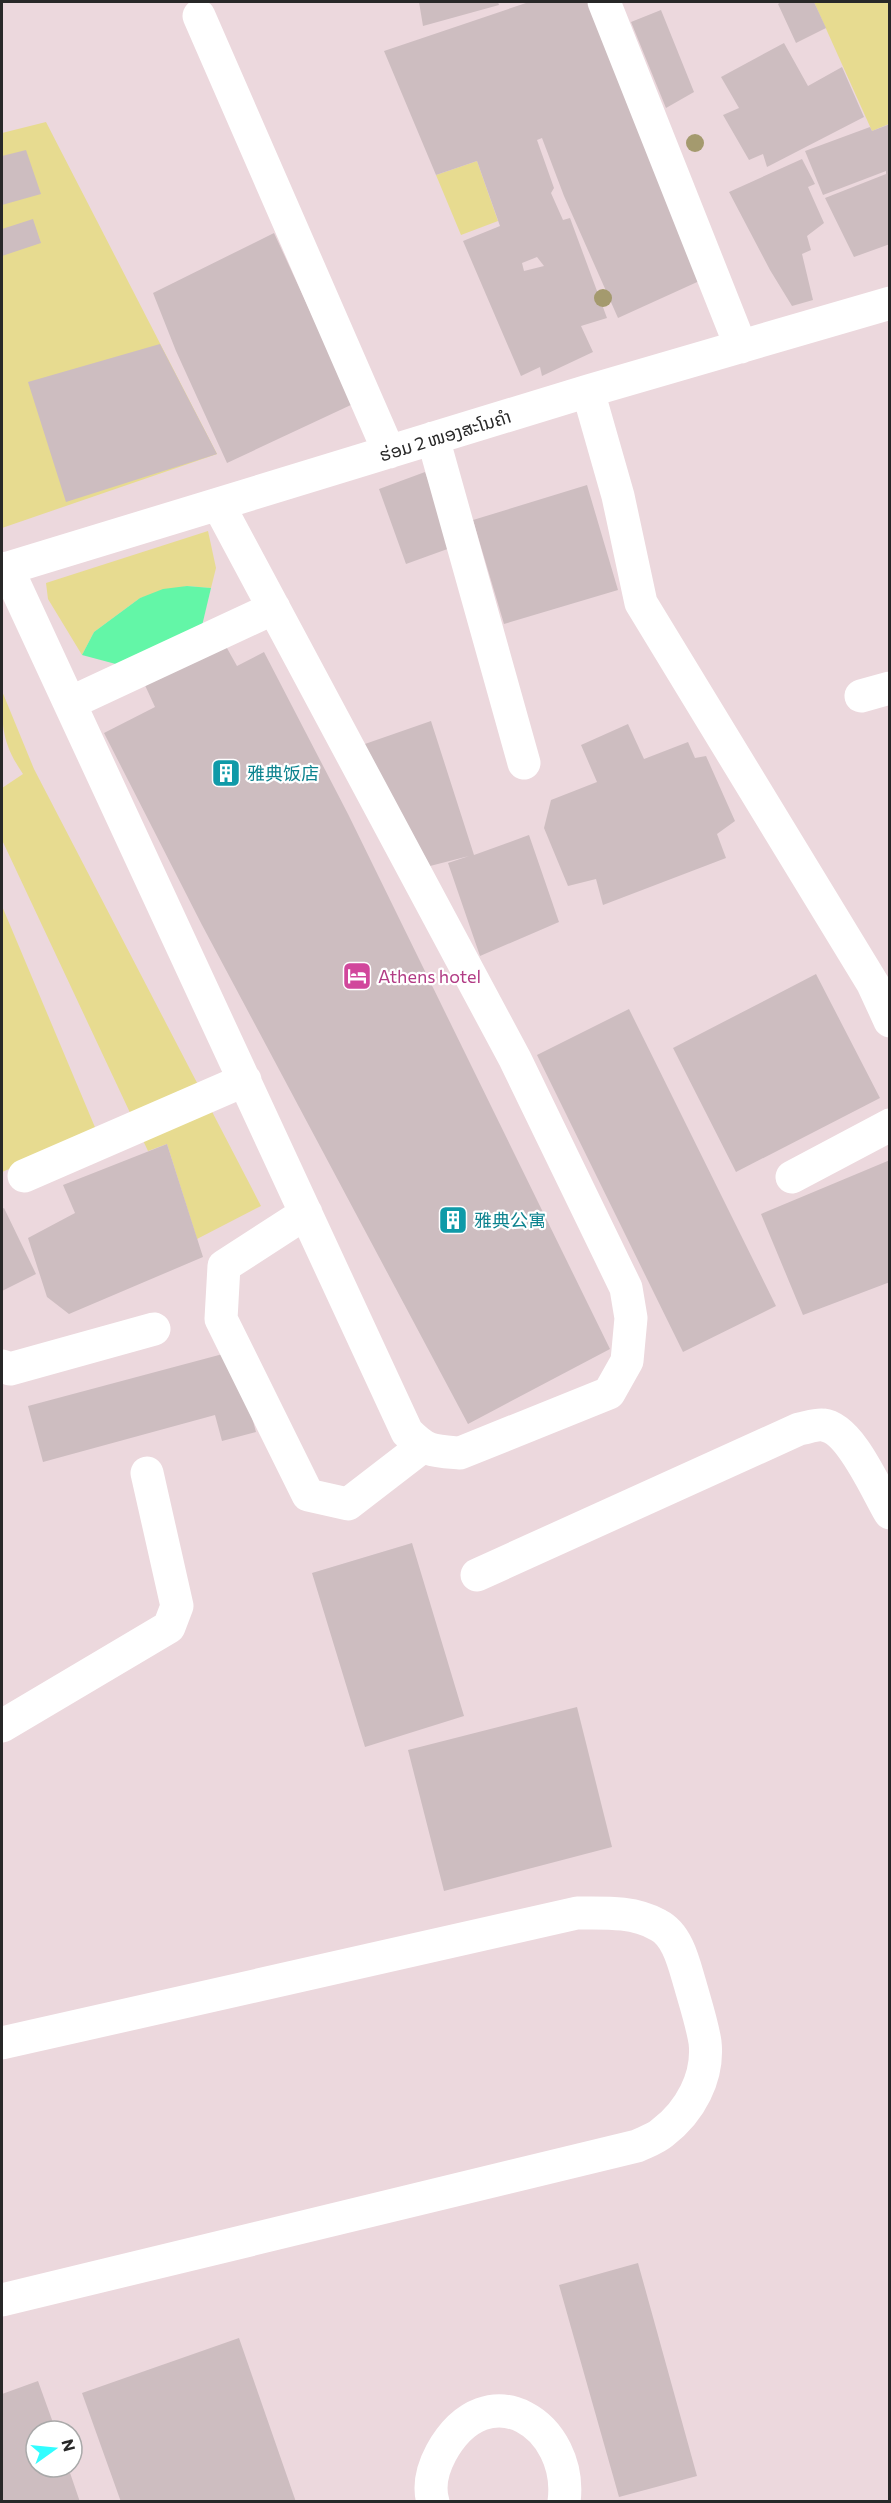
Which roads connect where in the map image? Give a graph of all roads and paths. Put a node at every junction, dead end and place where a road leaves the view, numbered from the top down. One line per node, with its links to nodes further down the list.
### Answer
1 (604, 2): 4 (street)
2 (199, 16): 7 (street)
3 (890, 303): 4 (street, ຮ່ອມ 2 ໜອງສະໂນຄໍາ)
4 (741, 347): 5 (street, ຮ່ອມ 2 ໜອງສະໂນຄໍາ)
5 (588, 391): 6 (street, ຮ່ອມ 2 ໜອງສະໂນຄໍາ); 14 (street)
6 (433, 438): 7 (street, ຮ່ອມ 2 ໜອງສະໂນຄໍາ); 13 (street)
7 (389, 452): 8 (street, ຮ່ອມ 2 ໜອງສະໂນຄໍາ)
8 (218, 504): 9 (street, ຮ່ອມ 2 ໜອງສະໂນຄໍາ); 10 (street)
9 (4, 569): 11 (street)
10 (274, 608): 12 (street); 22 (street)
11 (13, 610): 12 (street)
12 (70, 703): 15 (street)
13 (524, 763)
14 (890, 1022)
15 (244, 1080): 17 (street); 19 (street)
16 (890, 1125): 18 (street)
17 (24, 1176)
18 (792, 1177)
19 (306, 1213): 22 (street); 22 (street)
20 (154, 1329): 21 (street)
21 (2, 1366)
22 (422, 1447)
23 (147, 1473): 26 (street)
24 (890, 1514): 25 (street)
25 (477, 1575)
26 (2, 1726)
27 (2, 2043): 28 (street)
28 (2, 2300)
29 (433, 2502): 30 (street)
30 (564, 2502)

